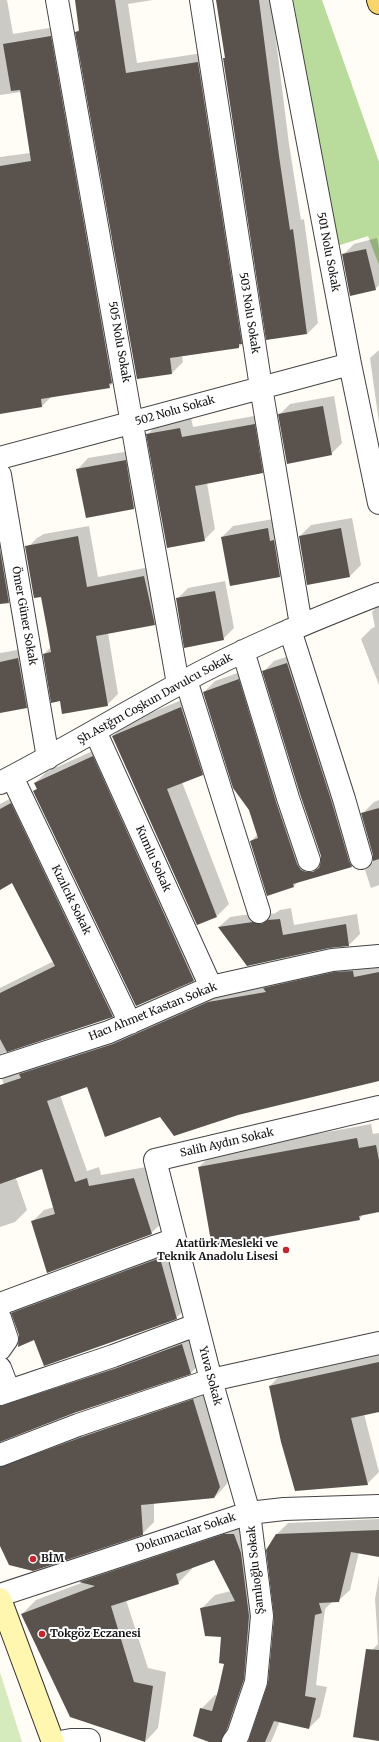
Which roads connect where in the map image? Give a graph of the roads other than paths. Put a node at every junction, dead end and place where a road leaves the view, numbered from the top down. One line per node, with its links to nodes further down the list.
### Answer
1 (57, 0): 8 (street, 505 Nolu Sokak)
2 (201, 0): 7 (street, 503 Nolu Sokak)
3 (281, 0): 6 (street, 501 Nolu Sokak)
4 (378, 0): 5 (main road)
5 (379, 3)
6 (350, 364): 7 (street, 502 Nolu Sokak); 11 (street, 501 Nolu Sokak)
7 (261, 387): 8 (street, 502 Nolu Sokak); 13 (street, 503 Nolu Sokak)
8 (133, 423): 9 (street, 502 Nolu Sokak); 15 (street, 505 Nolu Sokak)
9 (0, 458)
10 (0, 475): 17 (street, Ömer Güner Sokak)
11 (379, 503)
12 (379, 594): 13 (street, Şh.Astğm Coşkun Davulcu Sokak)
13 (295, 628): 14 (street, Şh.Astğm Coşkun Davulcu Sokak); 19 (street, 503 Nolu Sokak)
14 (243, 651): 15 (street, Şh.Astğm Coşkun Davulcu Sokak); 20 (street)
15 (182, 682): 16 (street, Şh.Astğm Coşkun Davulcu Sokak); 21 (street, 505 Nolu Sokak)
16 (95, 731): 17 (street, Şh.Astğm Coşkun Davulcu Sokak); 23 (street, Kumlu Sokak)
17 (48, 758): 18 (street, Şh.Astğm Coşkun Davulcu Sokak)
18 (6, 780): 24 (street, Kızılcık Sokak)
19 (361, 858)
20 (309, 860)
21 (259, 912)
22 (379, 956): 23 (street, Hacı Ahmet Kastan Sokak)
23 (212, 987): 24 (street, Hacı Ahmet Kastan Sokak)
24 (130, 1023): 25 (street, Hacı Ahmet Kastan Sokak)
25 (0, 1067)
26 (379, 1107): 27 (street, Salih Aydın Sokak)
27 (175, 1239): 28 (street); 30 (street, Yuva Sokak)
28 (0, 1304)
29 (0, 1318): 32 (street)
30 (196, 1325): 34 (street, Yuva Sokak); 35 (street)
31 (379, 1343): 34 (street)
32 (0, 1349)
33 (0, 1368): 35 (street)
34 (211, 1380): 36 (street); 38 (street, Yuva Sokak)
35 (4, 1392)
36 (0, 1455)
37 (379, 1506): 38 (street, Dokumacılar Sokak)
38 (249, 1513): 39 (street, Dokumacılar Sokak); 44 (street, Şamlıoğlu Sokak)
39 (0, 1595)
40 (0, 1599): 42 (street)
41 (88, 1740): 43 (street)
42 (53, 1742)
43 (60, 1742)
44 (233, 1742)

